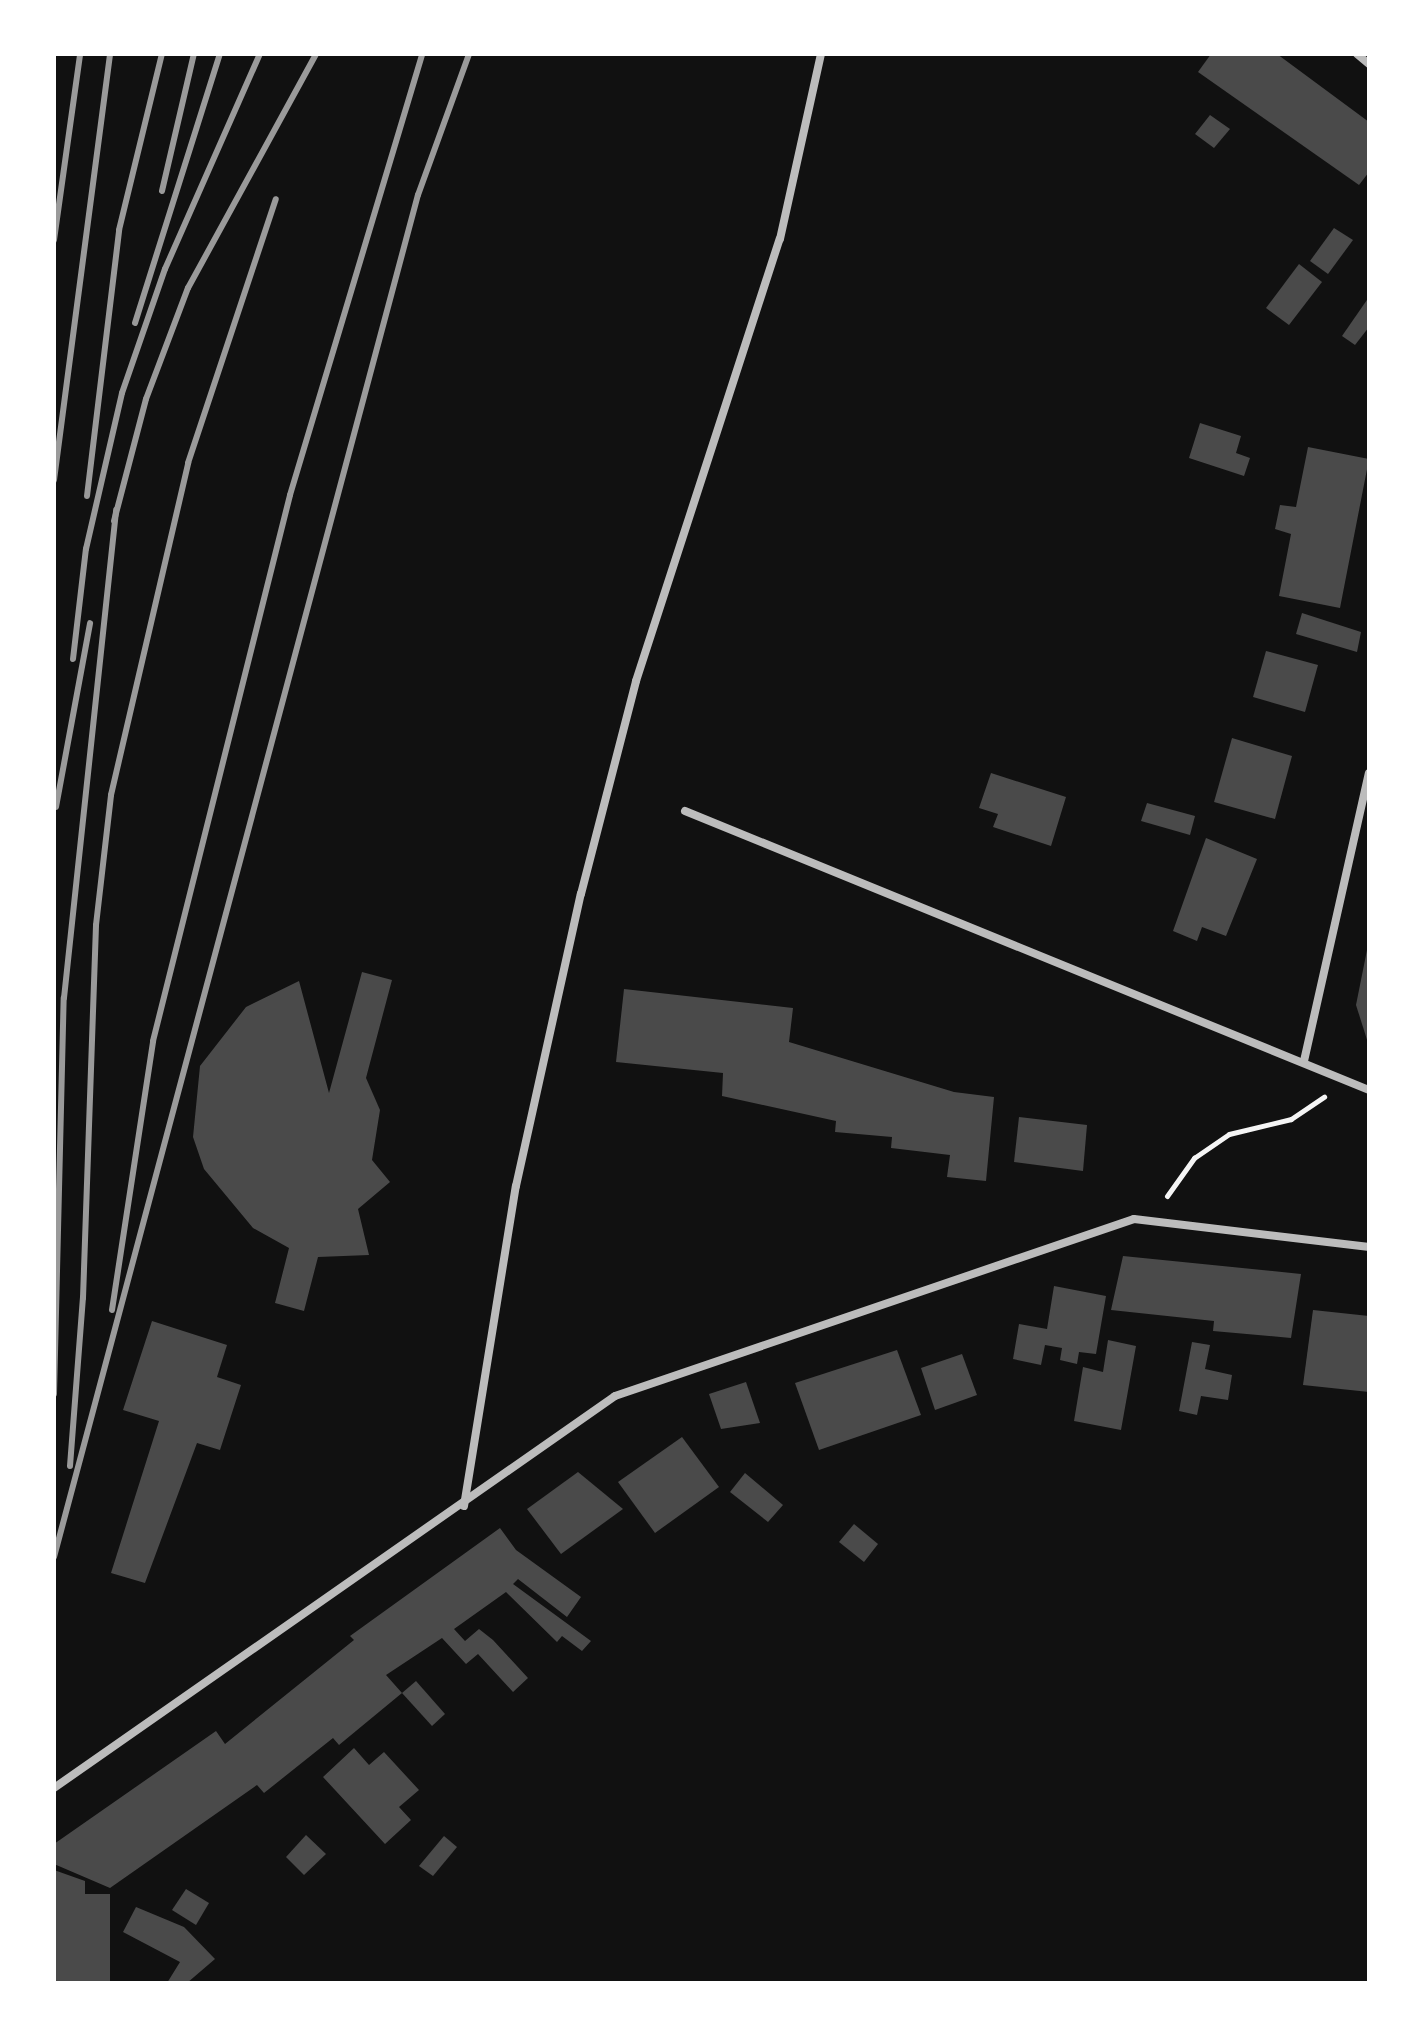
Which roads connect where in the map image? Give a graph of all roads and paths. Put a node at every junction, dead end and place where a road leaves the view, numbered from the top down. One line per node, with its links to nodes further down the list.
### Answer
1 (821, 54): 11 (street)
2 (1357, 54): 3 (street)
3 (1369, 64)
4 (1369, 773): 6 (street)
5 (685, 811): 6 (street)
6 (1304, 1061): 7 (street)
7 (1335, 1075): 8 (street); 9 (path)
8 (1369, 1090)
9 (1149, 1220): 10 (street); 11 (street)
10 (1369, 1247)
11 (464, 1506): 12 (street)
12 (54, 1788)

